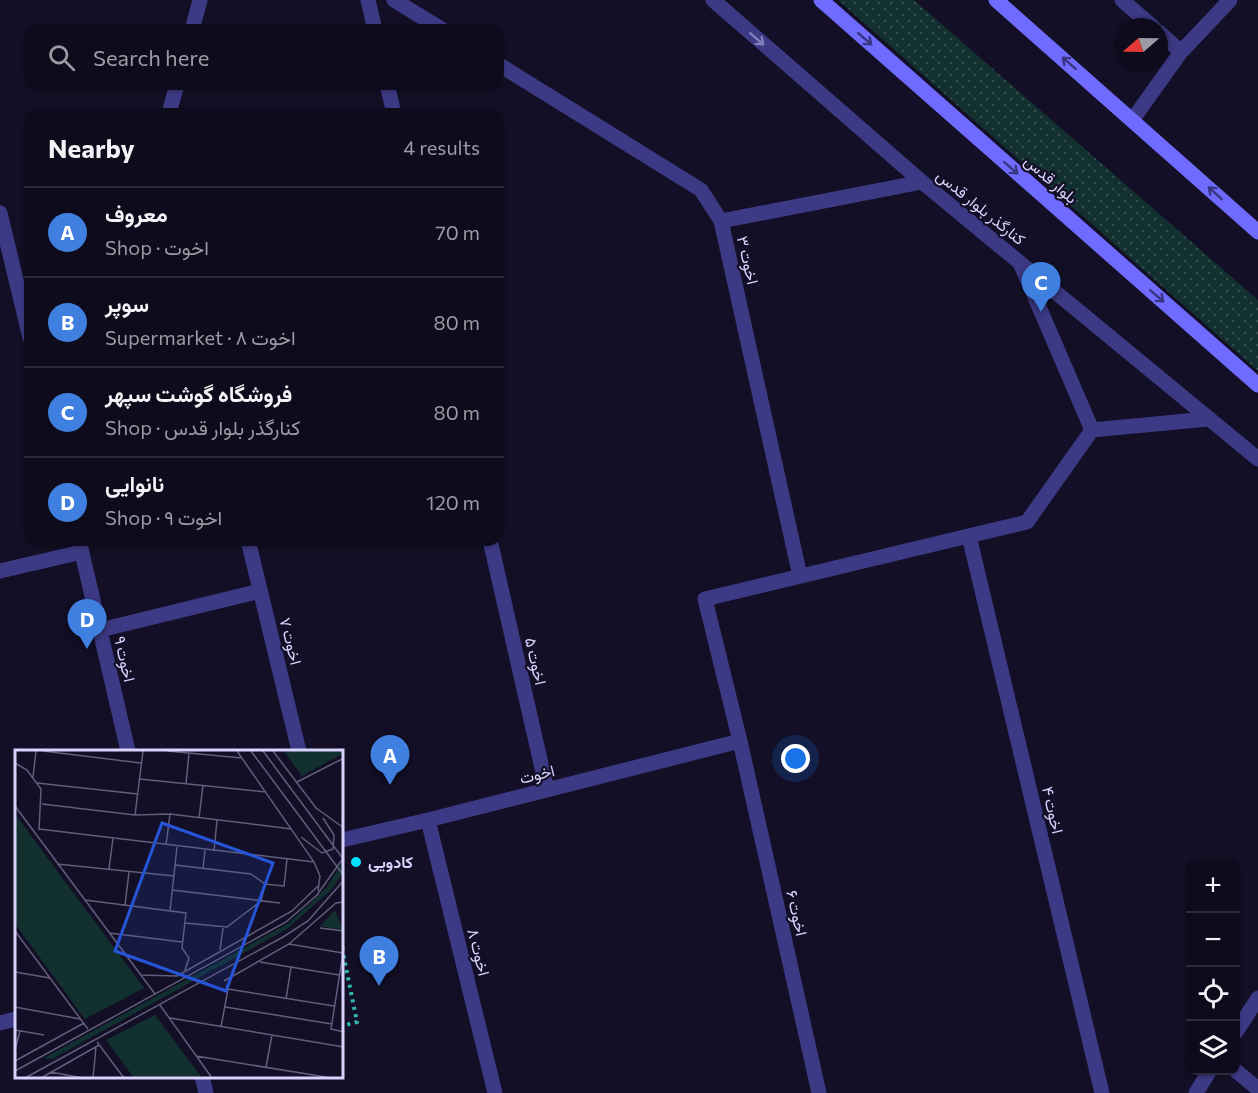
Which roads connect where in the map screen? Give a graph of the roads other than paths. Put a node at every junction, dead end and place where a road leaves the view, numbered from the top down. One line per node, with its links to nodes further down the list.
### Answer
1 (200, 0): 10 (street)
2 (368, 0): 11 (street)
3 (394, 0): 12 (street)
4 (713, 0): 21 (street, کنارگذر بلوار قدس, one-way to 21)
5 (821, 0): 27 (main road, بلوار قدس, one-way to 27)
6 (996, 0): 20 (main road, one-way to 6)
7 (1122, 0): 9 (street)
8 (1230, 0): 14 (street)
9 (1143, 18)
10 (194, 24)
11 (374, 24)
12 (433, 24)
13 (1168, 40): 14 (street)
14 (1181, 52): 20 (street)
15 (504, 68): 23 (street, اخوت ۳)
16 (175, 90): 18 (street)
17 (388, 90): 19 (street)
18 (171, 108)
19 (393, 108)
20 (1133, 119): 24 (main road, one-way to 20)
21 (922, 182): 23 (street); 25 (street, کنارگذر بلوار قدس)
22 (0, 213): 26 (street)
23 (721, 221): 36 (street, اخوت ۳)
24 (1258, 232)
25 (1020, 262): 28 (street, کنارگذر بلوار قدس); 29 (street)
26 (24, 313)
27 (1258, 385)
28 (1208, 419): 29 (street); 30 (street, کنارگذر بلوار قدس)
29 (1092, 430): 31 (street)
30 (1258, 459)
31 (969, 536): 36 (street); 56 (street, اخوت ۴)
32 (80, 546): 35 (street); 38 (street, اخوت ۹)
33 (249, 546): 37 (street, اخوت ۷)
34 (491, 546): 42 (street, اخوت ۵)
35 (0, 571)
36 (800, 576): 39 (street, اخوت ۶)
37 (260, 591): 38 (street); 41 (street, اخوت ۷)
38 (100, 630): 40 (street, اخوت ۹)
39 (740, 741): 42 (street, اخوت); 55 (street, اخوت ۶)
40 (128, 750)
41 (299, 750)
42 (547, 790): 43 (street, اخوت)
43 (428, 820): 44 (street, اخوت); 54 (street, اخوت ۸)
44 (344, 840)
45 (1258, 998): 48 (street)
46 (15, 1019): 47 (street)
47 (0, 1023)
48 (1240, 1026)
49 (1207, 1075): 57 (street)
50 (1240, 1075): 52 (street)
51 (202, 1078): 53 (street)
52 (1258, 1089)
53 (206, 1093)
54 (495, 1093)
55 (819, 1093)
56 (1102, 1093)
57 (1196, 1093)

